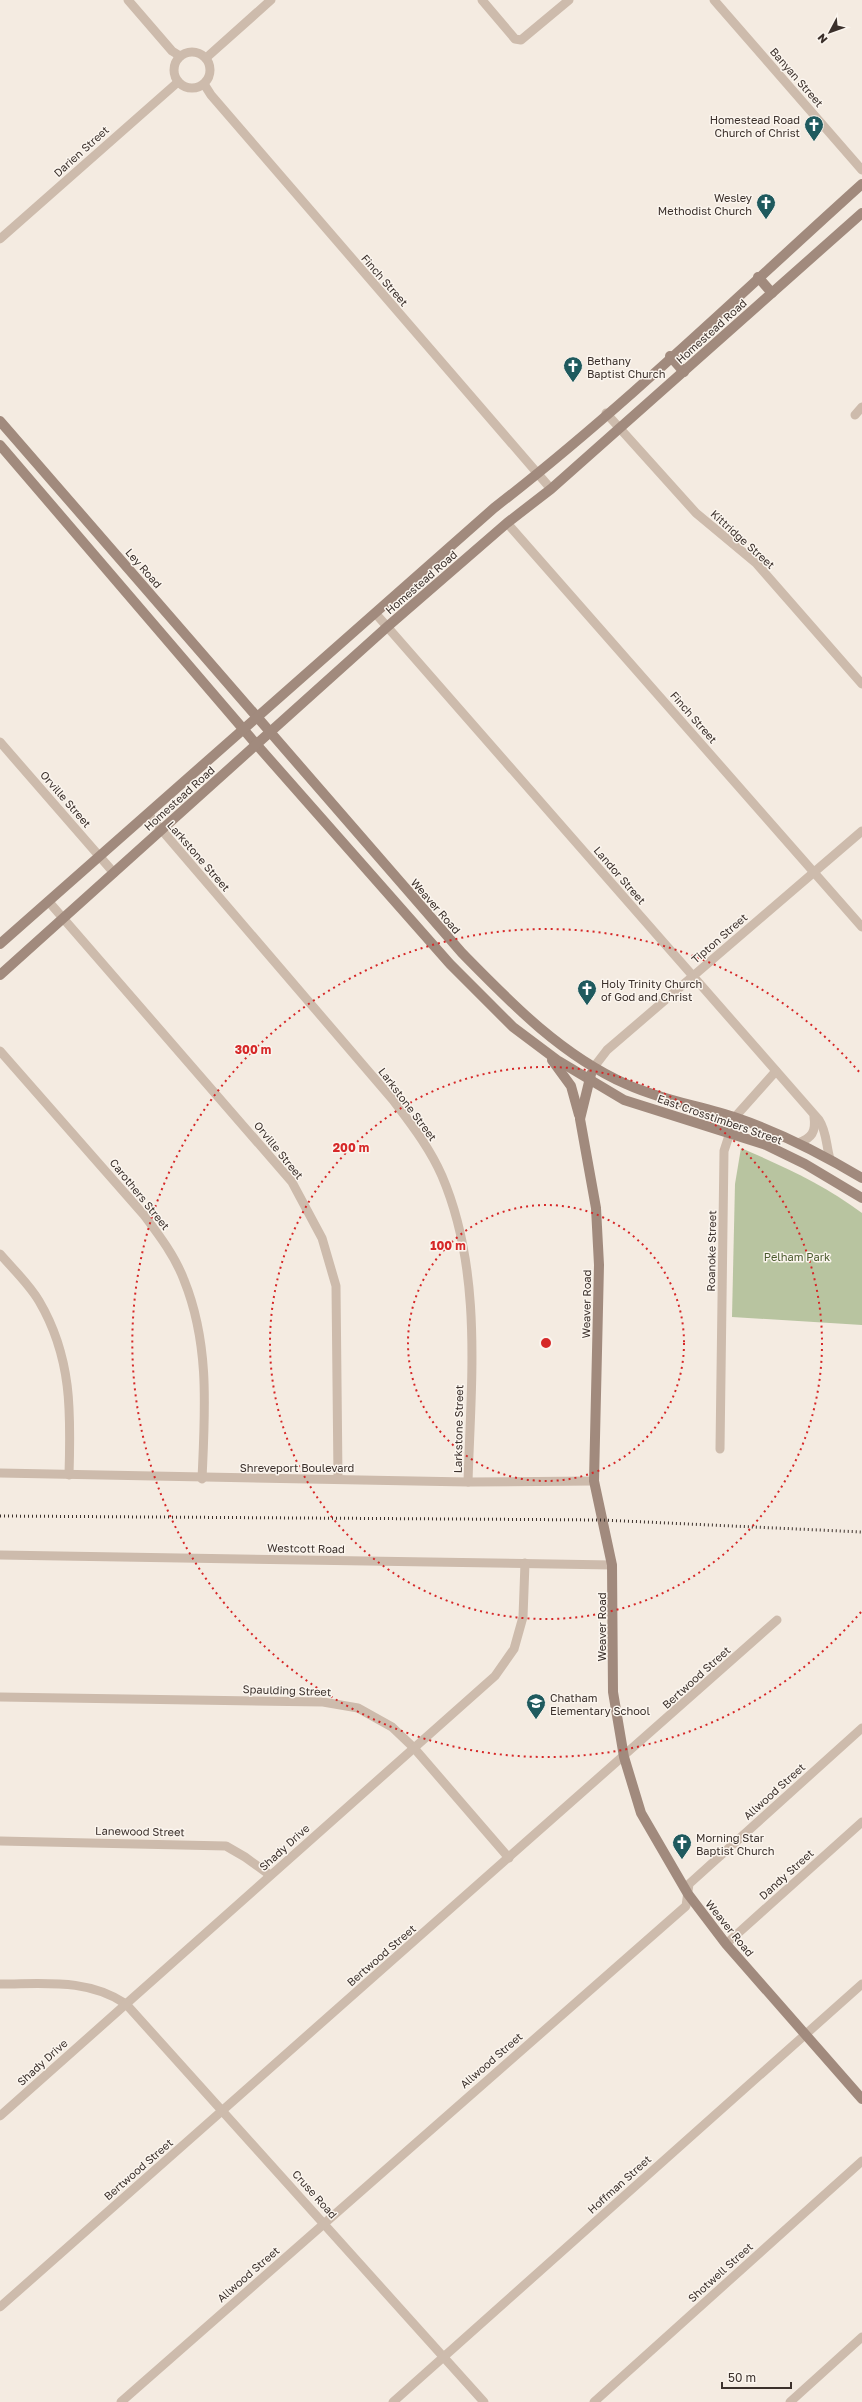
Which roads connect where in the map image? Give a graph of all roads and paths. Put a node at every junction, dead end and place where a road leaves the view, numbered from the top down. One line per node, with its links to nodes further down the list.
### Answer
1 (128, 0): 6 (street)
2 (271, 0): 7 (street)
3 (482, 0): 4 (street)
4 (569, 0)
5 (714, 0): 10 (street, Banyan Street)
6 (180, 56): 7 (street); 8 (street)
7 (206, 58): 9 (street)
8 (178, 82): 9 (street); 13 (street, Darien Street)
9 (204, 84): 24 (street, Finch Street)
10 (862, 170)
11 (862, 184): 14 (main road, Homestead Road)
12 (862, 213): 15 (main road, Homestead Road)
13 (0, 239)
14 (758, 277): 15 (main road); 16 (main road, Homestead Road)
15 (772, 293): 17 (main road, Homestead Road)
16 (670, 356): 17 (main road); 19 (main road, Homestead Road)
17 (684, 372): 22 (main road, Homestead Road)
18 (862, 406): 20 (street)
19 (606, 413): 22 (street, Kittridge Street); 24 (main road, Homestead Road)
20 (855, 415)
21 (0, 421): 26 (main road, Ley Road)
22 (620, 428): 25 (main road, Homestead Road); 33 (street, Kittridge Street)
23 (0, 445): 27 (main road)
24 (537, 474): 25 (street, Finch Street); 31 (main road, Homestead Road)
25 (551, 489): 28 (main road, Homestead Road)
26 (64, 494): 27 (main road); 29 (main road, Ley Road)
27 (51, 504): 30 (main road)
28 (507, 523): 32 (main road, Homestead Road); 43 (street, Finch Street)
29 (133, 574): 30 (main road); 34 (main road, Ley Road)
30 (120, 584): 35 (main road)
31 (376, 614): 32 (street, Landor Street); 34 (main road, Homestead Road)
32 (387, 627): 36 (main road, Homestead Road); 52 (street, Landor Street)
33 (862, 684)
34 (258, 718): 35 (main road, Homestead Road); 36 (main road, Ley Road)
35 (244, 730): 38 (main road); 39 (main road, Homestead Road)
36 (269, 732): 38 (main road, Homestead Road); 47 (main road, Weaver Road)
37 (0, 742): 42 (street, Orville Street)
38 (256, 744): 40 (main road, Homestead Road); 49 (main road)
39 (148, 814): 40 (street, Larkstone Street); 42 (main road, Homestead Road)
40 (160, 830): 44 (main road, Homestead Road); 73 (street, Larkstone Street)
41 (862, 831): 43 (street, Tipton Street)
42 (100, 857): 44 (street, Orville Street); 45 (main road, Homestead Road)
43 (814, 872): 48 (street, Finch Street); 52 (street, Tipton Street)
44 (114, 873): 46 (main road, Homestead Road)
45 (49, 902): 46 (street, Orville Street); 50 (main road, Homestead Road)
46 (63, 920): 51 (main road, Homestead Road); 71 (street, Orville Street)
47 (436, 923): 49 (main road); 55 (main road, Weaver Road)
48 (862, 927)
49 (423, 933): 54 (main road)
50 (0, 944)
51 (0, 975)
52 (693, 977): 55 (street, Tipton Street); 56 (street, Landor Street)
53 (0, 1051): 70 (street, Carothers Street)
54 (548, 1054): 57 (main road); 60 (main road)
55 (594, 1067): 57 (main road, Weaver Road); 58 (main road, East Crosstimbers Street)
56 (776, 1071): 58 (street, Roanoke Street); 59 (street, Landor Street)
57 (589, 1079): 60 (main road, Weaver Road); 61 (main road, East Crosstimbers Street)
58 (735, 1117): 61 (street, Roanoke Street); 62 (main road, East Crosstimbers Street)
59 (814, 1117): 62 (street); 63 (street, Landor Street)
60 (580, 1119): 72 (main road, Weaver Road)
61 (729, 1134): 65 (main road, East Crosstimbers Street); 67 (street, Roanoke Street)
62 (798, 1143): 63 (main road, East Crosstimbers Street)
63 (830, 1159): 64 (main road, East Crosstimbers Street)
64 (862, 1178)
65 (862, 1198)
66 (0, 1254): 69 (street)
67 (720, 1449)
68 (0, 1473): 69 (street, Shreveport Boulevard)
69 (69, 1475): 70 (street, Shreveport Boulevard)
70 (202, 1478): 71 (street, Shreveport Boulevard)
71 (338, 1478): 73 (street, Shreveport Boulevard)
72 (594, 1481): 73 (street, Shreveport Boulevard); 76 (main road, Weaver Road)
73 (468, 1482)
74 (0, 1555): 75 (street, Westcott Road)
75 (525, 1563): 76 (street, Westcott Road); 80 (street, Shady Drive)
76 (612, 1565): 81 (main road, Weaver Road)
77 (777, 1620): 81 (street, Bertwood Street)
78 (0, 1697): 80 (street, Spaulding Street)
79 (862, 1728): 86 (street, Allwood Street)
80 (414, 1748): 84 (street, Spaulding Street); 85 (street, Shady Drive)
81 (624, 1758): 84 (street, Bertwood Street); 86 (main road, Weaver Road)
82 (862, 1822): 87 (street, Dandy Street)
83 (0, 1841): 85 (street, Lanewood Street)
84 (509, 1858): 93 (street, Bertwood Street)
85 (270, 1876): 90 (street, Shady Drive)
86 (688, 1894): 87 (main road, Weaver Road); 96 (street, Allwood Street)
87 (726, 1944): 91 (main road, Weaver Road)
88 (0, 1984): 90 (street, Cruse Road)
89 (862, 1984): 91 (street, Hoffman Street)
90 (126, 2004): 93 (street, Cruse Road); 94 (street, Shady Drive)
91 (805, 2034): 92 (main road, Weaver Road); 99 (street, Hoffman Street)
92 (862, 2098)
93 (224, 2110): 96 (street, Cruse Road); 97 (street, Bertwood Street)
94 (0, 2116)
95 (862, 2161): 103 (street, Shotwell Street)
96 (324, 2223): 99 (street, Cruse Road); 100 (street, Allwood Street)
97 (0, 2307)
98 (862, 2337): 104 (street)
99 (444, 2357): 101 (street, Hoffman Street); 102 (street, Cruse Road)
100 (122, 2402)
101 (392, 2402)
102 (484, 2402)
103 (594, 2402)
104 (790, 2402)

